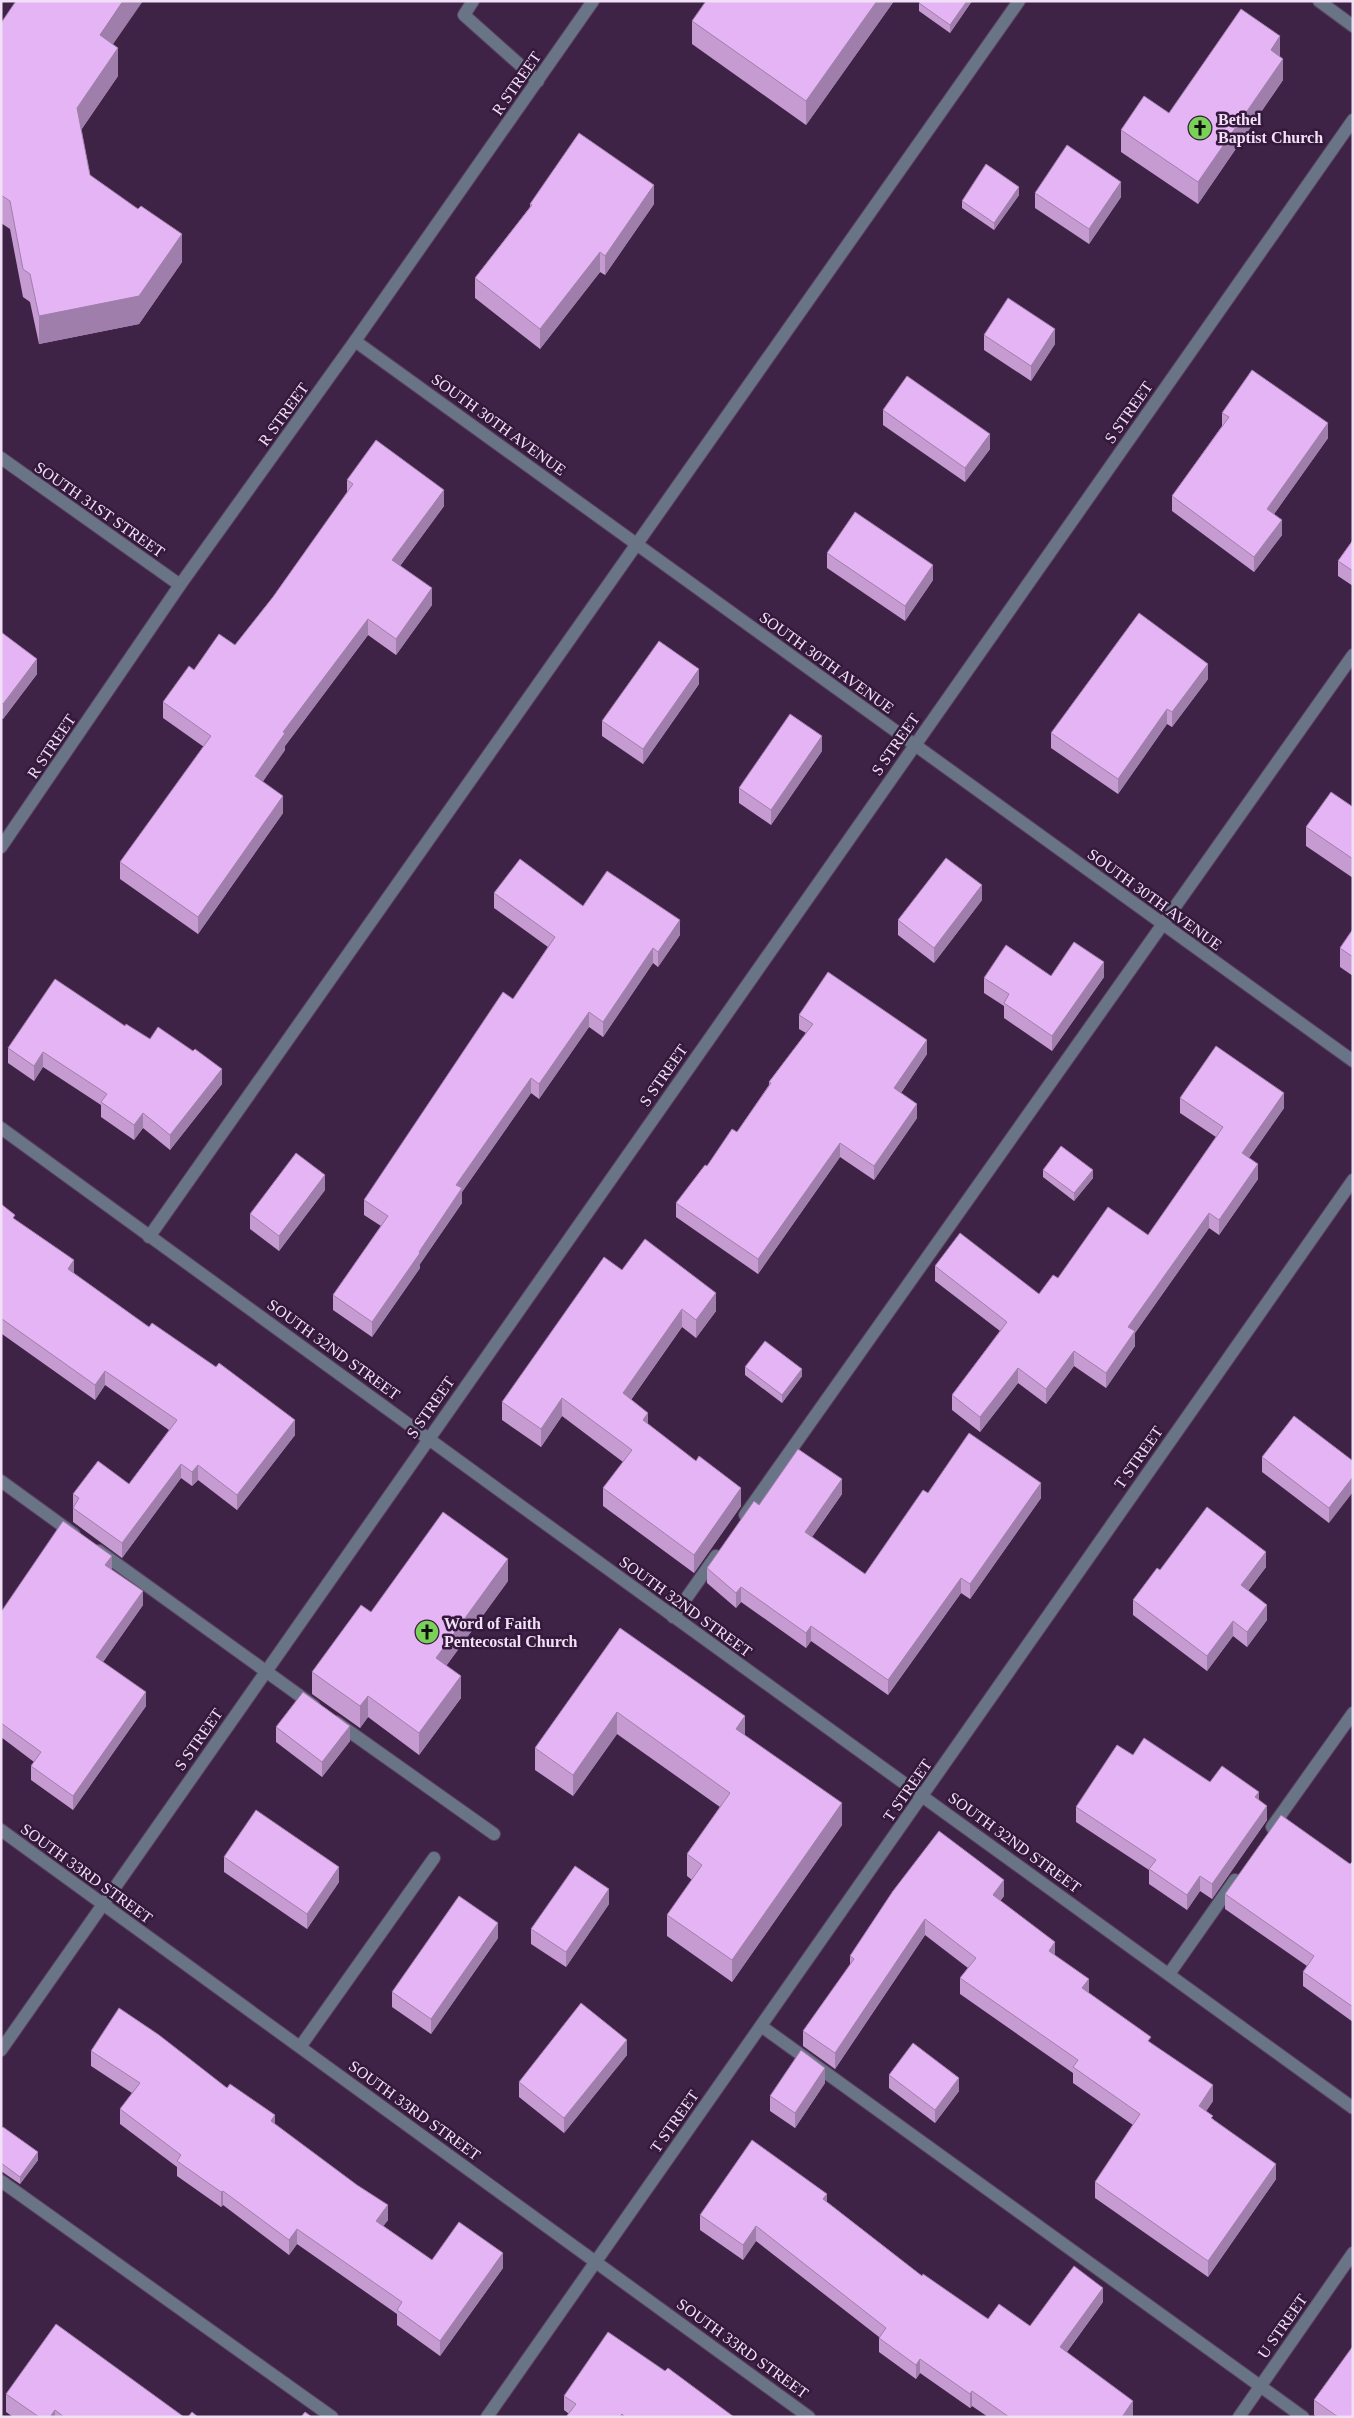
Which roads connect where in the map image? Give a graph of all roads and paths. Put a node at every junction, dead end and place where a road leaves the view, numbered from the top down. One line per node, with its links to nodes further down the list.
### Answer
1 (473, 1): 6 (street)
2 (593, 1): 6 (street, R STREET)
3 (1019, 1): 10 (street)
4 (1319, 1): 5 (street)
5 (1353, 26)
6 (538, 81): 8 (street, R STREET)
7 (1353, 120): 13 (street, S STREET)
8 (355, 341): 10 (street, SOUTH 30TH AVENUE); 11 (street, R STREET)
9 (1, 458): 11 (street, SOUTH 31ST STREET)
10 (638, 545): 13 (street, SOUTH 30TH AVENUE); 19 (street)
11 (180, 586): 14 (street, R STREET)
12 (1353, 655): 15 (street)
13 (914, 745): 15 (street, SOUTH 30TH AVENUE); 20 (street, S STREET)
14 (1, 847)
15 (1162, 923): 16 (street, SOUTH 30TH AVENUE); 22 (street)
16 (1353, 1061)
17 (1, 1128): 19 (street, SOUTH 32ND STREET)
18 (1353, 1180): 27 (street, T STREET)
19 (149, 1237): 20 (street, SOUTH 32ND STREET)
20 (429, 1437): 24 (street, SOUTH 32ND STREET); 25 (street, S STREET)
21 (1, 1481): 25 (street)
22 (736, 1528)
23 (724, 1544): 24 (street)
24 (673, 1618): 27 (street, SOUTH 32ND STREET)
25 (265, 1671): 29 (street); 33 (street, S STREET)
26 (1353, 1713): 30 (street)
27 (924, 1795): 34 (street, SOUTH 32ND STREET); 35 (street, T STREET)
28 (1, 1830): 33 (street, SOUTH 33RD STREET)
29 (494, 1834)
30 (1267, 1835)
31 (434, 1858): 36 (street)
32 (1244, 1868): 34 (street)
33 (102, 1904): 36 (street, SOUTH 33RD STREET); 37 (street, S STREET)
34 (1169, 1974): 38 (street, SOUTH 32ND STREET)
35 (761, 2026): 41 (street, T STREET); 42 (street)
36 (300, 2047): 41 (street, SOUTH 33RD STREET)
37 (1, 2050)
38 (1353, 2108)
39 (1, 2181): 43 (street)
40 (1353, 2254): 42 (street, U STREET)
41 (595, 2261): 44 (street, T STREET); 45 (street, SOUTH 33RD STREET)
42 (1260, 2386): 46 (street, U STREET); 47 (street)
43 (332, 2417)
44 (487, 2417)
45 (809, 2417)
46 (1239, 2417)
47 (1303, 2417)

